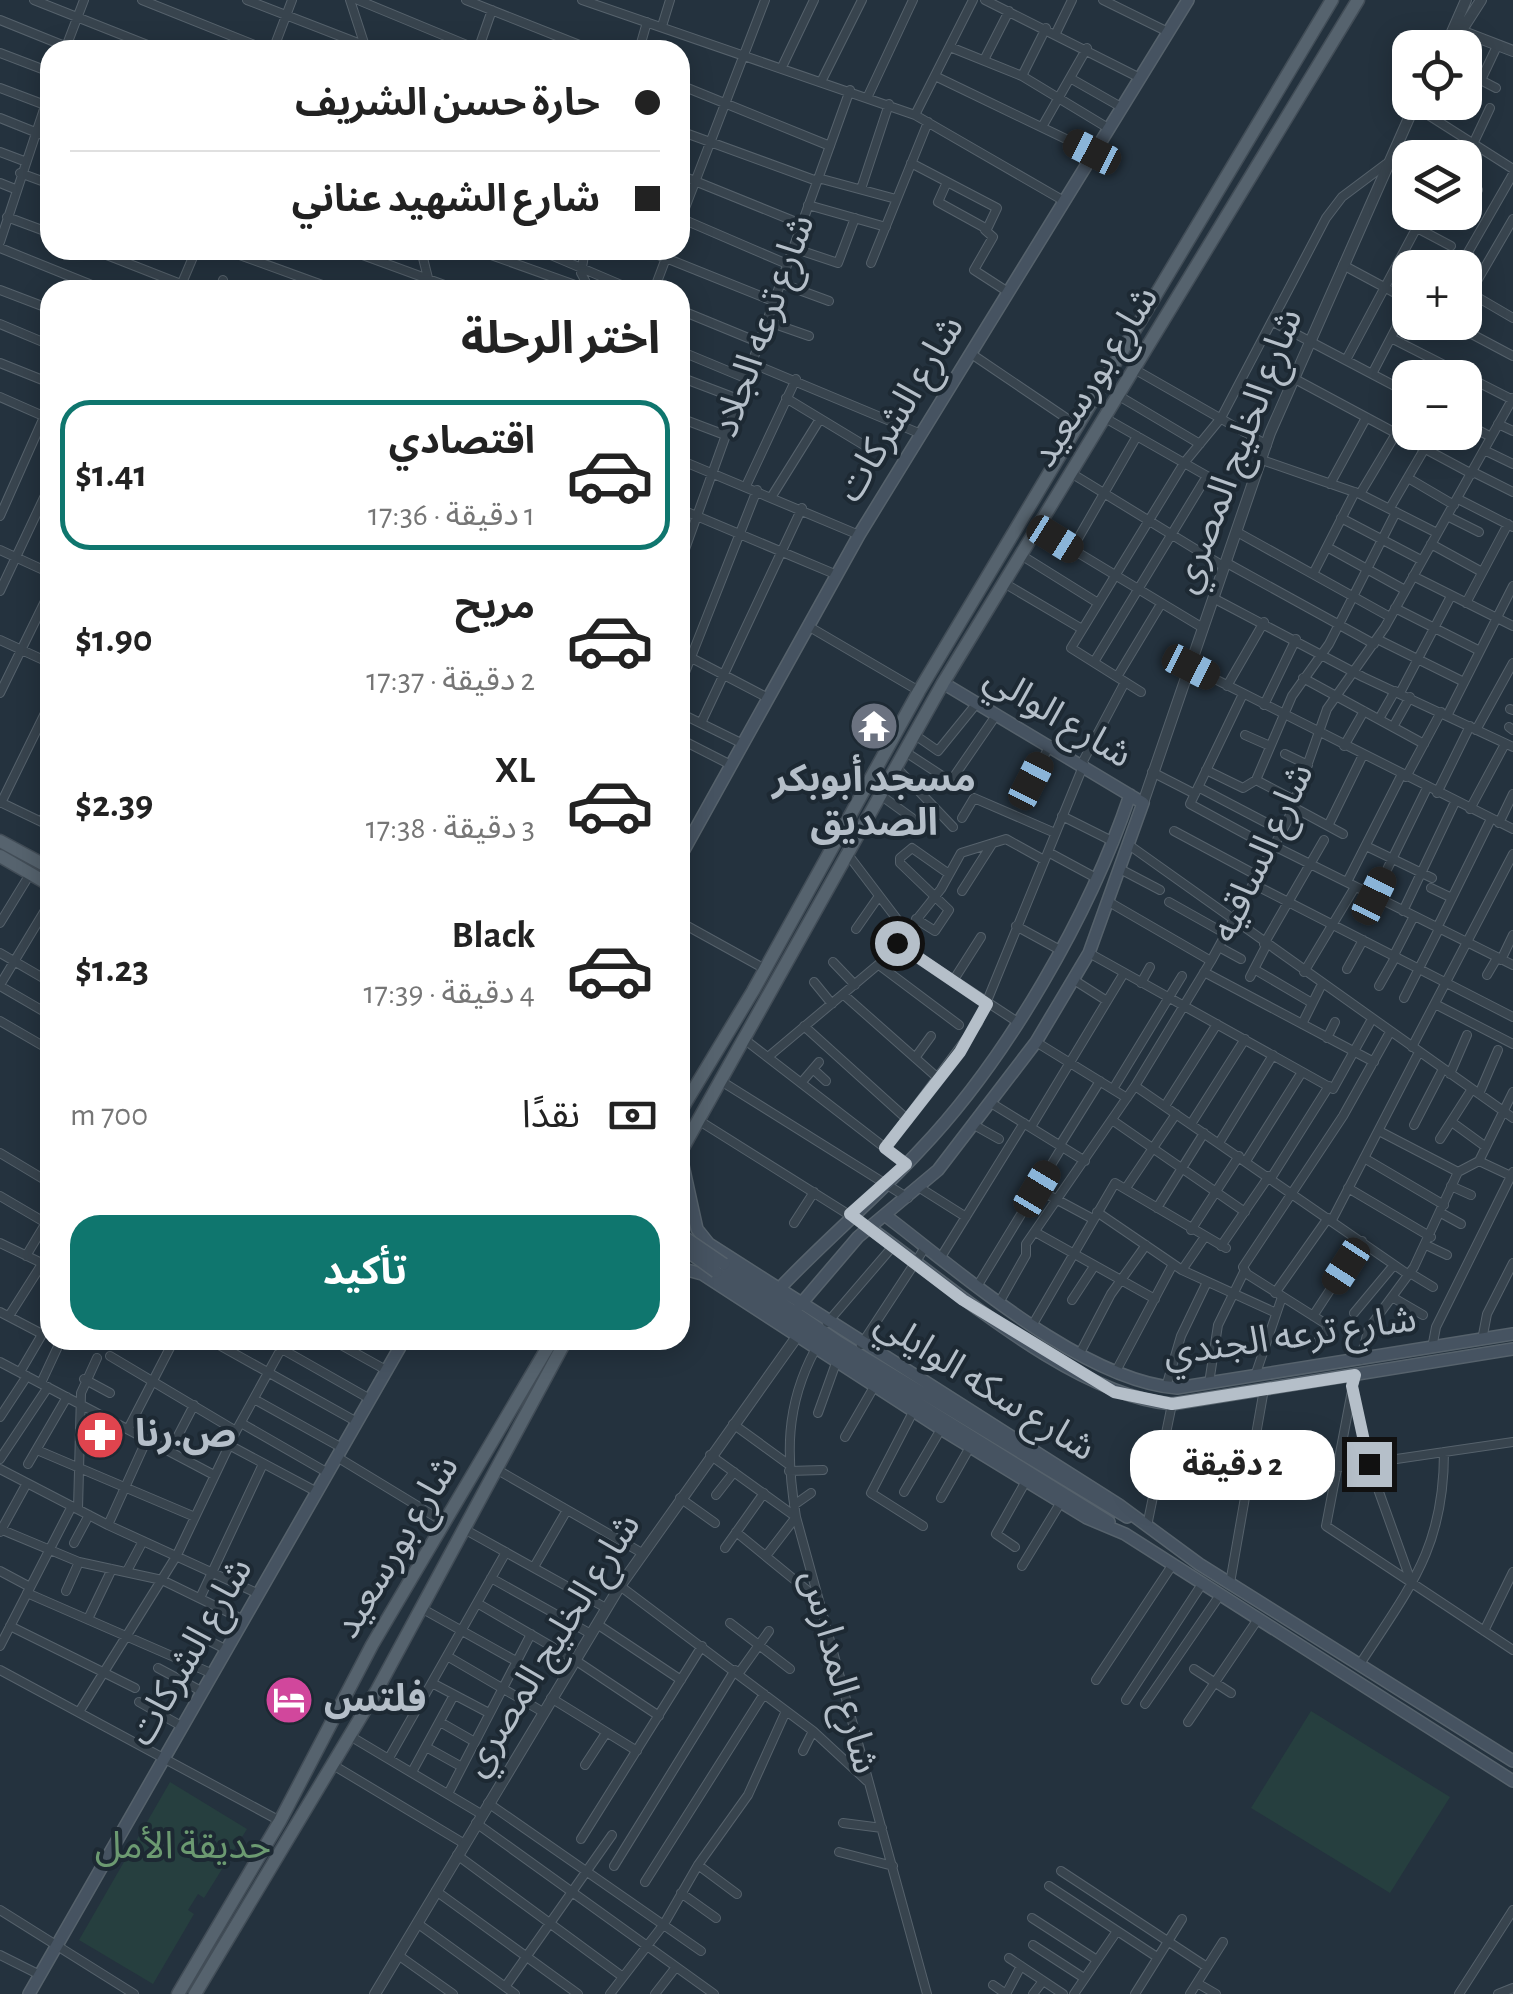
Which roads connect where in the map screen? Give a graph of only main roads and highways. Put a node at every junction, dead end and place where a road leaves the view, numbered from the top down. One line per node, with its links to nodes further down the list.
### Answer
1 (1188, 0): 11 (main road, شارع الشركات)
2 (1332, 0): 4 (main road, شارع بورسعيد)
3 (1358, 0): 5 (main road, شارع بورسعيد)
4 (1164, 278): 5 (main road); 6 (main road, شارع بورسعيد)
5 (1188, 285): 7 (main road, شارع بورسعيد)
6 (1148, 305): 7 (main road); 16 (main road, شارع بورسعيد)
7 (1172, 312): 8 (main road, شارع بورسعيد)
8 (943, 683): 9 (main road, شارع الوالي); 17 (main road, شارع بورسعيد)
9 (1130, 795): 10 (main road, شارع الوالي); 26 (main road)
10 (1143, 803): 19 (main road, شارع الخليج المصري)
11 (690, 840)
12 (0, 841): 14 (main road)
13 (2, 862): 15 (main road)
14 (40, 863)
15 (40, 880)
16 (690, 1095)
17 (690, 1135)
18 (690, 1198): 22 (main road)
19 (886, 1216): 20 (main road, شارع الخليج المصري); 28 (main road, شارع ترعه الجندي)
20 (870, 1228): 27 (main road, شارع الخليج المصري); 29 (main road, شارع ترعه الجندي)
21 (690, 1241): 33 (main road, bridge)
22 (709, 1244): 23 (main road); 26 (main road, شارع سكه الوايلي)
23 (690, 1246)
24 (690, 1253): 34 (main road, bridge)
25 (690, 1270): 34 (main road, شارع سكه الوايلي)
26 (778, 1290): 27 (main road, شارع سكه الوايلي)
27 (800, 1305): 33 (main road, شارع سكه الوايلي)
28 (1513, 1334)
29 (1513, 1349)
30 (398, 1350): 41 (main road, شارع الشركات)
31 (546, 1350): 35 (main road, شارع بورسعيد)
32 (561, 1350): 36 (main road, شارع بورسعيد)
33 (1141, 1524): 39 (main road, شارع سكه الوايلي)
34 (1125, 1534): 40 (main road, شارع سكه الوايلي)
35 (372, 1645): 36 (main road); 37 (main road, شارع بورسعيد)
36 (394, 1657): 38 (main road, شارع بورسعيد)
37 (356, 1676): 38 (main road); 42 (main road, شارع بورسعيد)
38 (377, 1690): 43 (main road, شارع بورسعيد)
39 (1513, 1760)
40 (1513, 1781)
41 (29, 1994)
42 (178, 1994)
43 (196, 1994)

